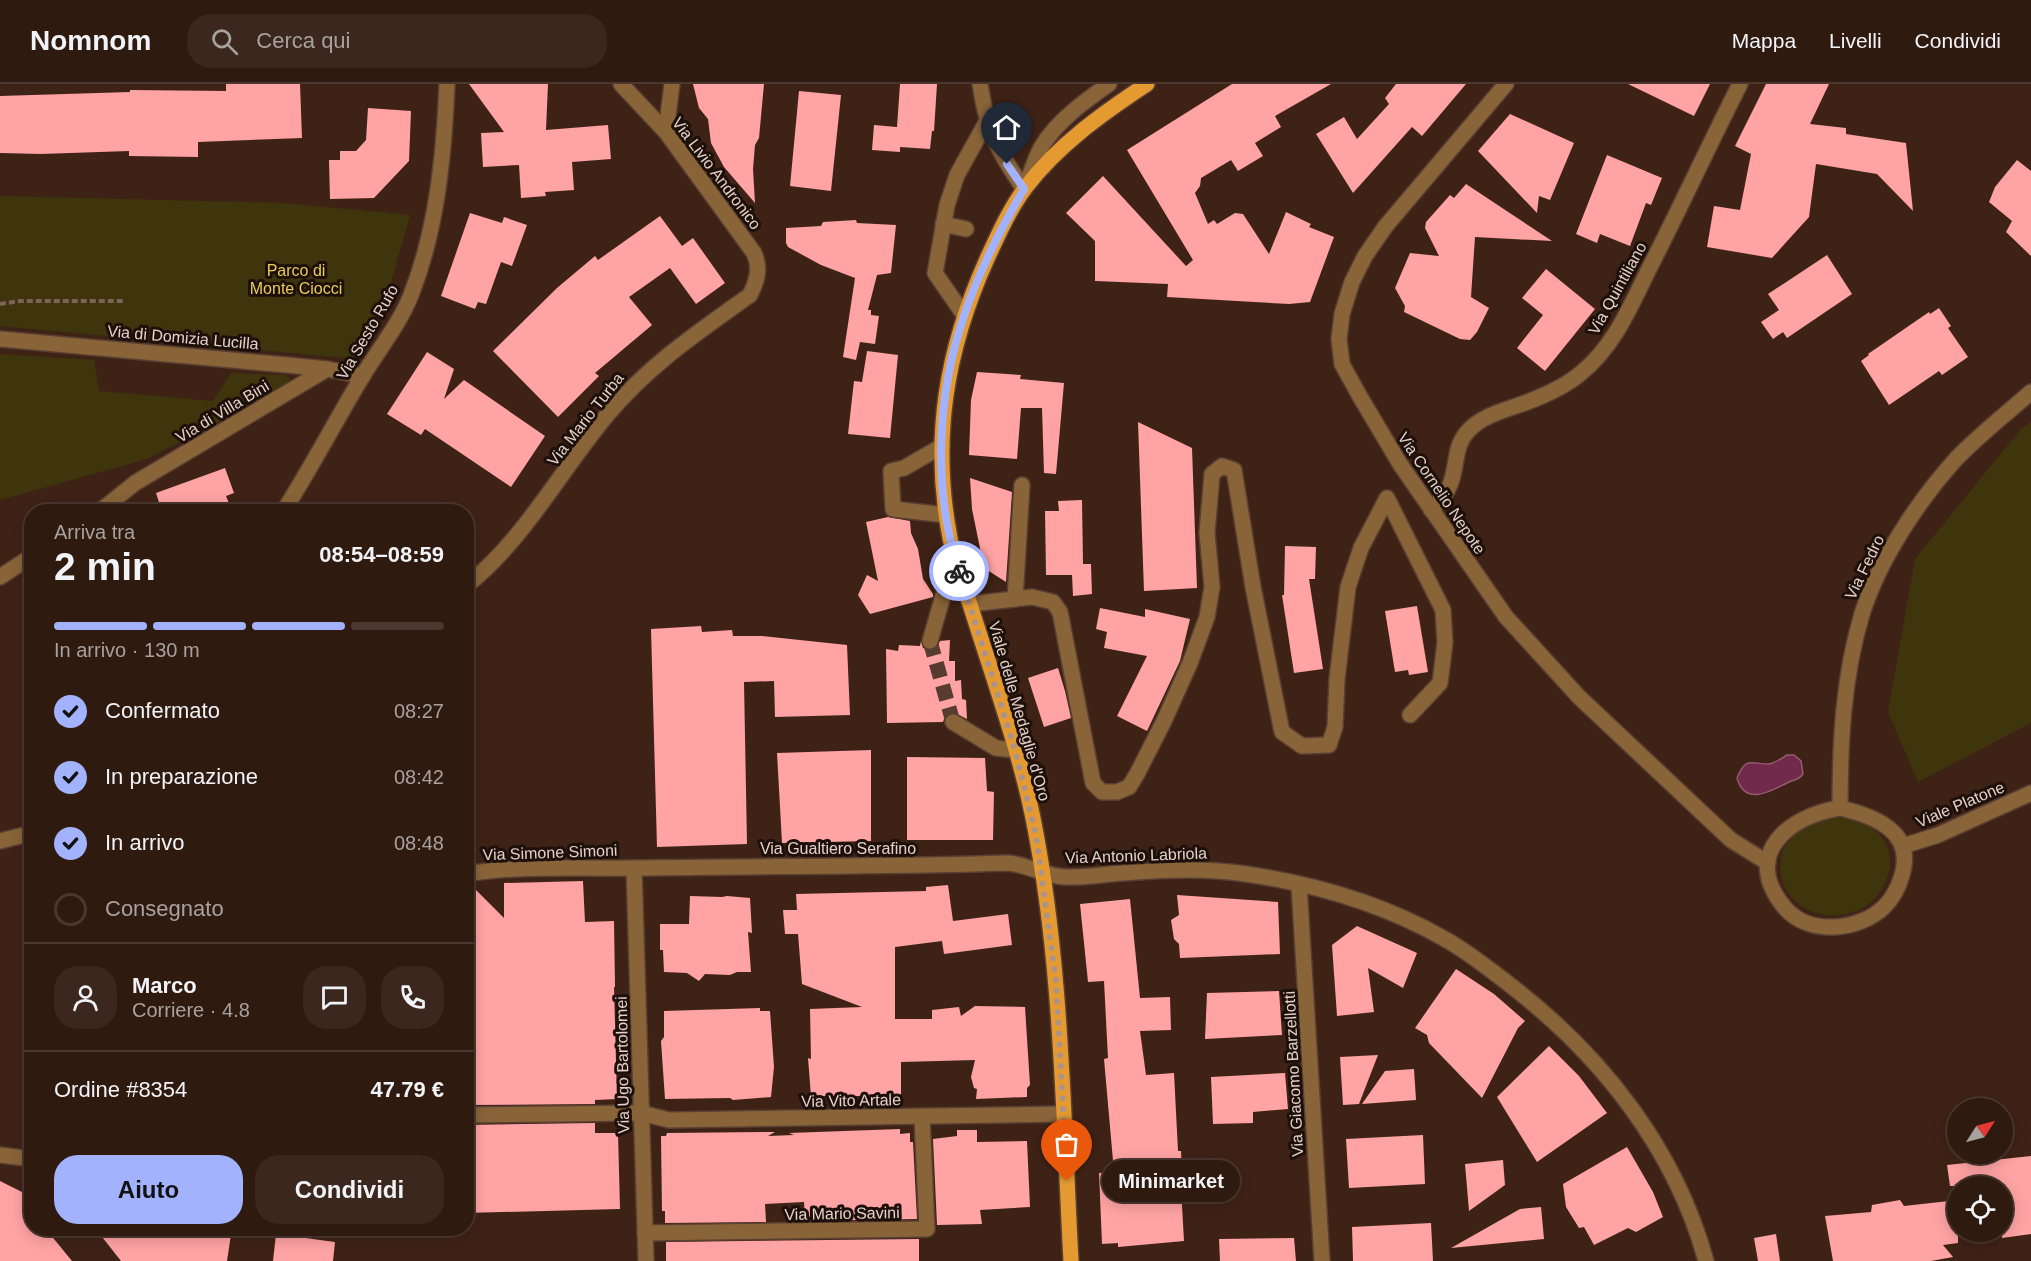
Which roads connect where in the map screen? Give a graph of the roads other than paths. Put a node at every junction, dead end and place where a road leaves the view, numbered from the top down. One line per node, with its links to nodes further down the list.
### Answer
1 (447, 84): 19 (street, Via Sesto Rufo)
2 (621, 84): 11 (street, Via Livio Andronico)
3 (672, 84): 11 (street)
4 (992, 84): 9 (street)
5 (1109, 84): 12 (street, Viale delle Medaglie d'Oro)
6 (1147, 84): 12 (main road, Viale delle Medaglie d'Oro)
7 (1506, 84): 25 (street, Via Cornelio Nepote)
8 (1740, 84): 25 (street, Via Quintiliano)
9 (981, 91): 10 (street)
10 (987, 121): 12 (street); 13 (street)
11 (666, 132): 15 (street, Via Livio Andronico)
12 (1024, 189): 16 (main road, Viale delle Medaglie d'Oro)
13 (942, 224): 14 (street); 16 (street)
14 (966, 229)
15 (750, 295): 30 (street, Via Mario Turba)
16 (964, 315): 21 (main road, Viale delle Medaglie d'Oro)
17 (0, 339): 18 (street, Via di Domizia Lucilla)
18 (327, 369): 19 (street, Via di Domizia Lucilla); 23 (street, Via di Villa Bini)
19 (363, 376): 24 (street, Via Sesto Rufo)
20 (2031, 392): 38 (street, Via Fedro)
21 (942, 446): 26 (main road, Viale delle Medaglie d'Oro); 26 (street)
22 (1022, 484): 31 (street)
23 (113, 504)
24 (288, 504)
25 (1431, 510): 42 (street, Via Cornelio Nepote)
26 (946, 515): 28 (main road, Viale delle Medaglie d'Oro)
27 (24, 561): 29 (street)
28 (958, 567): 32 (main road, Viale delle Medaglie d'Oro); 33 (street)
29 (0, 577)
30 (474, 579)
31 (1015, 599): 32 (street); 34 (street)
32 (970, 604): 36 (main road, Viale delle Medaglie d'Oro)
33 (930, 641)
34 (1410, 715)
35 (953, 722): 36 (street)
36 (1015, 750): 44 (main road, Viale delle Medaglie d'Oro)
37 (2031, 793): 41 (street, Viale Platone)
38 (1840, 808): 41 (street); 42 (street)
39 (24, 835): 40 (street)
40 (0, 841)
41 (1903, 846): 42 (street)
42 (1768, 863)
43 (634, 868): 44 (street, Via Gualtiero Serafino); 45 (street, Via Simone Simoni); 47 (street, Via Ugo Bartolomei)
44 (1041, 871): 46 (street, Via Antonio Labriola); 48 (main road, Viale delle Medaglie d'Oro)
45 (474, 873)
46 (1299, 885): 56 (street, Via Giacomo Barzellotti); 57 (street, Via Antonio Labriola)
47 (641, 1113): 49 (street, Via Vito Artale); 50 (street, Via Vito Artale); 53 (street, Via Ugo Bartolomei)
48 (1063, 1114): 50 (street, Via Vito Artale); 55 (main road, Viale delle Medaglie d'Oro)
49 (474, 1115)
50 (922, 1117): 53 (street, Via Mario Savini)
51 (0, 1155): 52 (street)
52 (24, 1158)
53 (645, 1233): 54 (street, Via Ugo Bartolomei)
54 (646, 1261)
55 (1071, 1261)
56 (1322, 1261)
57 (1706, 1261)

